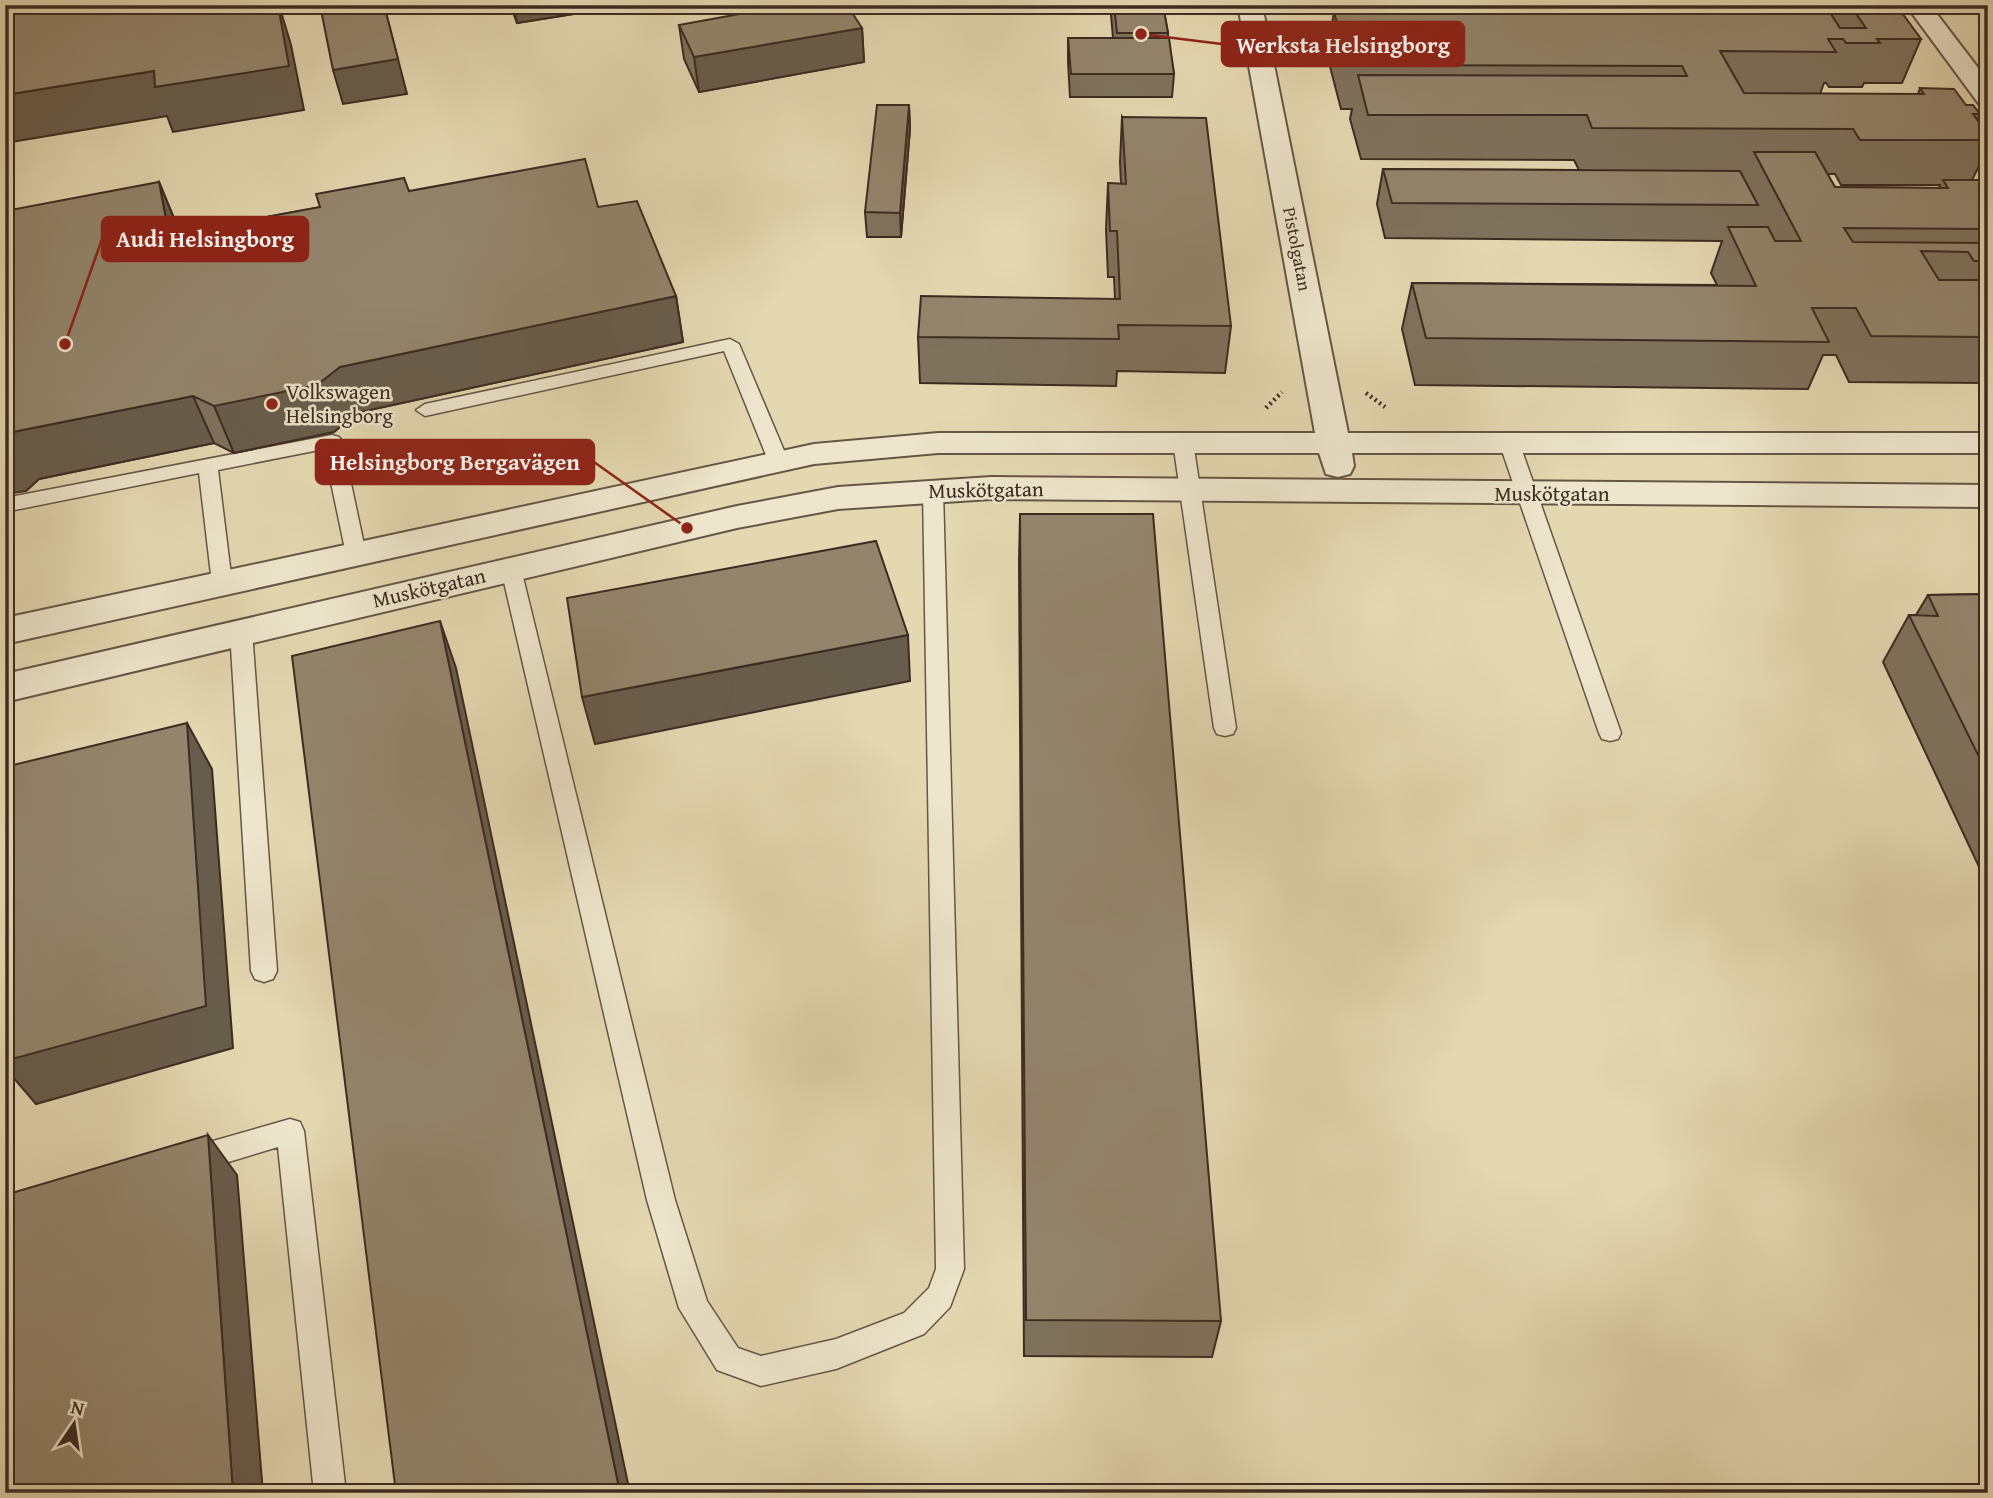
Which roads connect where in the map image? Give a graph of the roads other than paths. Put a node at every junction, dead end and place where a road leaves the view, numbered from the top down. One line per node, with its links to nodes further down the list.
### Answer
1 (1250, 5): 6 (street, Pistolgatan)
2 (1918, 5): 3 (street)
3 (1988, 99)
4 (425, 410): 9 (lane)
5 (1184, 442): 6 (street); 9 (street); 12 (lane)
6 (1334, 442): 7 (street); 13 (street, Pistolgatan)
7 (1508, 442): 8 (street); 14 (lane)
8 (1988, 443)
9 (778, 460): 17 (street)
10 (208, 466): 16 (lane); 17 (lane); 19 (lane)
11 (933, 490): 12 (street, Muskötgatan); 18 (street, Muskötgatan); 18 (lane)
12 (1192, 490): 13 (street, Muskötgatan); 23 (lane)
13 (1343, 492): 14 (street, Muskötgatan)
14 (1527, 494): 15 (street, Muskötgatan); 24 (lane)
15 (1988, 496)
16 (5, 505)
17 (356, 554): 19 (street)
18 (512, 569): 21 (street, Muskötgatan)
19 (222, 583): 20 (street)
20 (5, 631)
21 (241, 631): 22 (street, Muskötgatan); 25 (lane)
22 (5, 688)
23 (1225, 728)
24 (1610, 733)
25 (264, 971)
26 (160, 1169): 27 (lane)
27 (330, 1493)

